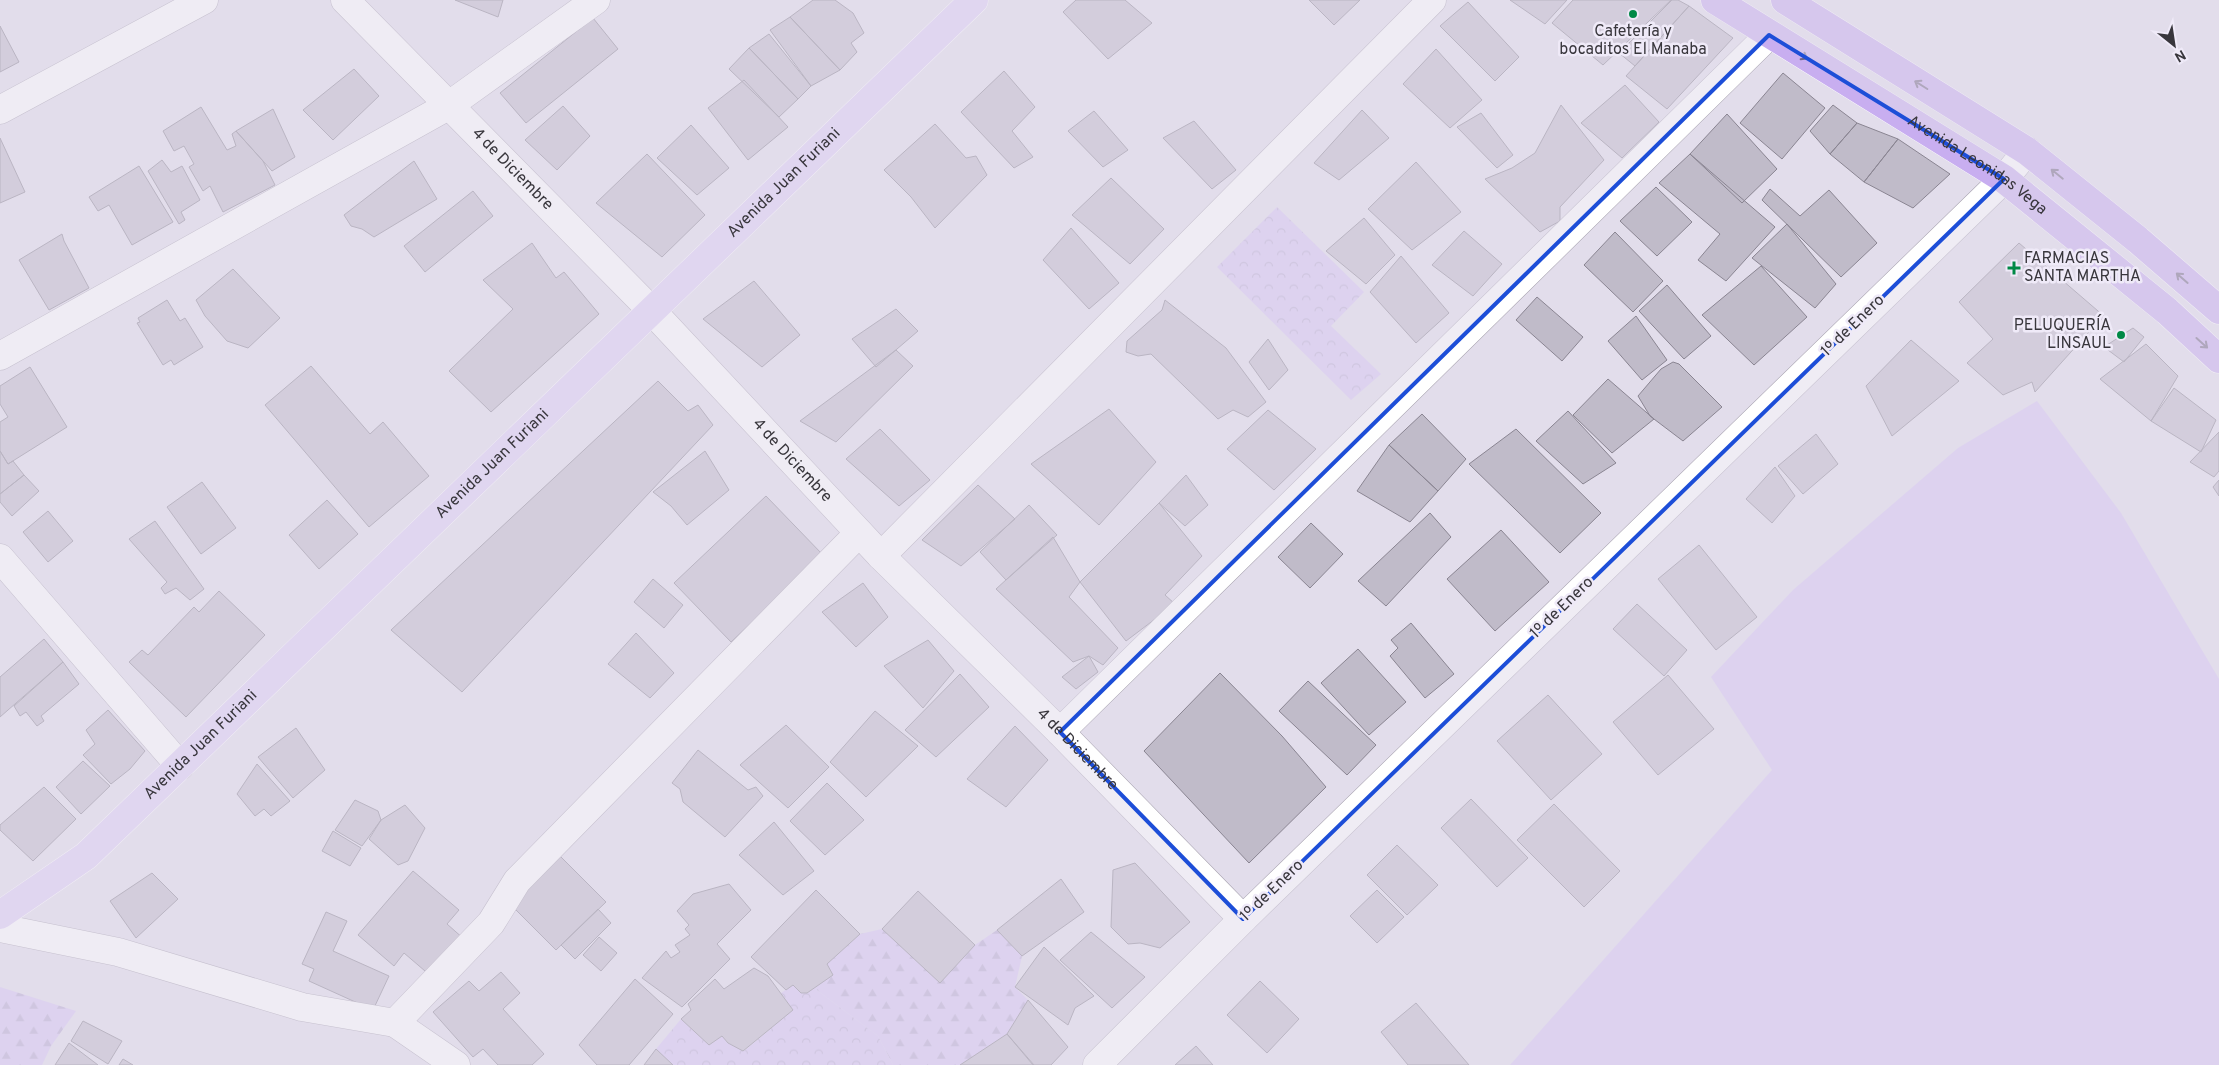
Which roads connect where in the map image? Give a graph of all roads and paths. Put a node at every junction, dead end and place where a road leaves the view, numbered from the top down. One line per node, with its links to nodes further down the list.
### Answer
1 (204, 0): 10 (street)
2 (345, 0): 9 (street, 4 de Diciembre)
3 (596, 0): 9 (street)
4 (974, 0): 14 (main road, Avenida Juan Furiani)
5 (1432, 0): 18 (street)
6 (1715, 0): 8 (highway, Avenida Leonidas Vega)
7 (1785, 0): 11 (highway, one-way to 7)
8 (1769, 35): 12 (highway, Avenida Leonidas Vega, one-way to 12); 20 (street)
9 (448, 106): 14 (street, 4 de Diciembre); 15 (street)
10 (0, 110)
11 (2027, 151): 12 (street, 1º de Enero); 13 (highway, one-way to 11)
12 (2004, 179): 16 (highway, Avenida Leonidas Vega, one-way to 16); 23 (street, 1º de Enero)
13 (2219, 310)
14 (652, 311): 17 (street, 4 de Diciembre); 21 (main road, Avenida Juan Furiani)
15 (0, 356)
16 (2219, 358)
17 (859, 533): 18 (street, 4 de Diciembre); 25 (street)
18 (881, 556): 20 (street, 4 de Diciembre)
19 (0, 558): 21 (street)
20 (1060, 732): 23 (street, 4 de Diciembre)
21 (180, 766): 22 (main road, Avenida Juan Furiani)
22 (0, 915)
23 (1243, 919): 27 (street, 1º de Enero)
24 (0, 928): 25 (street)
25 (395, 1023): 26 (street)
26 (456, 1065)
27 (1097, 1065)

